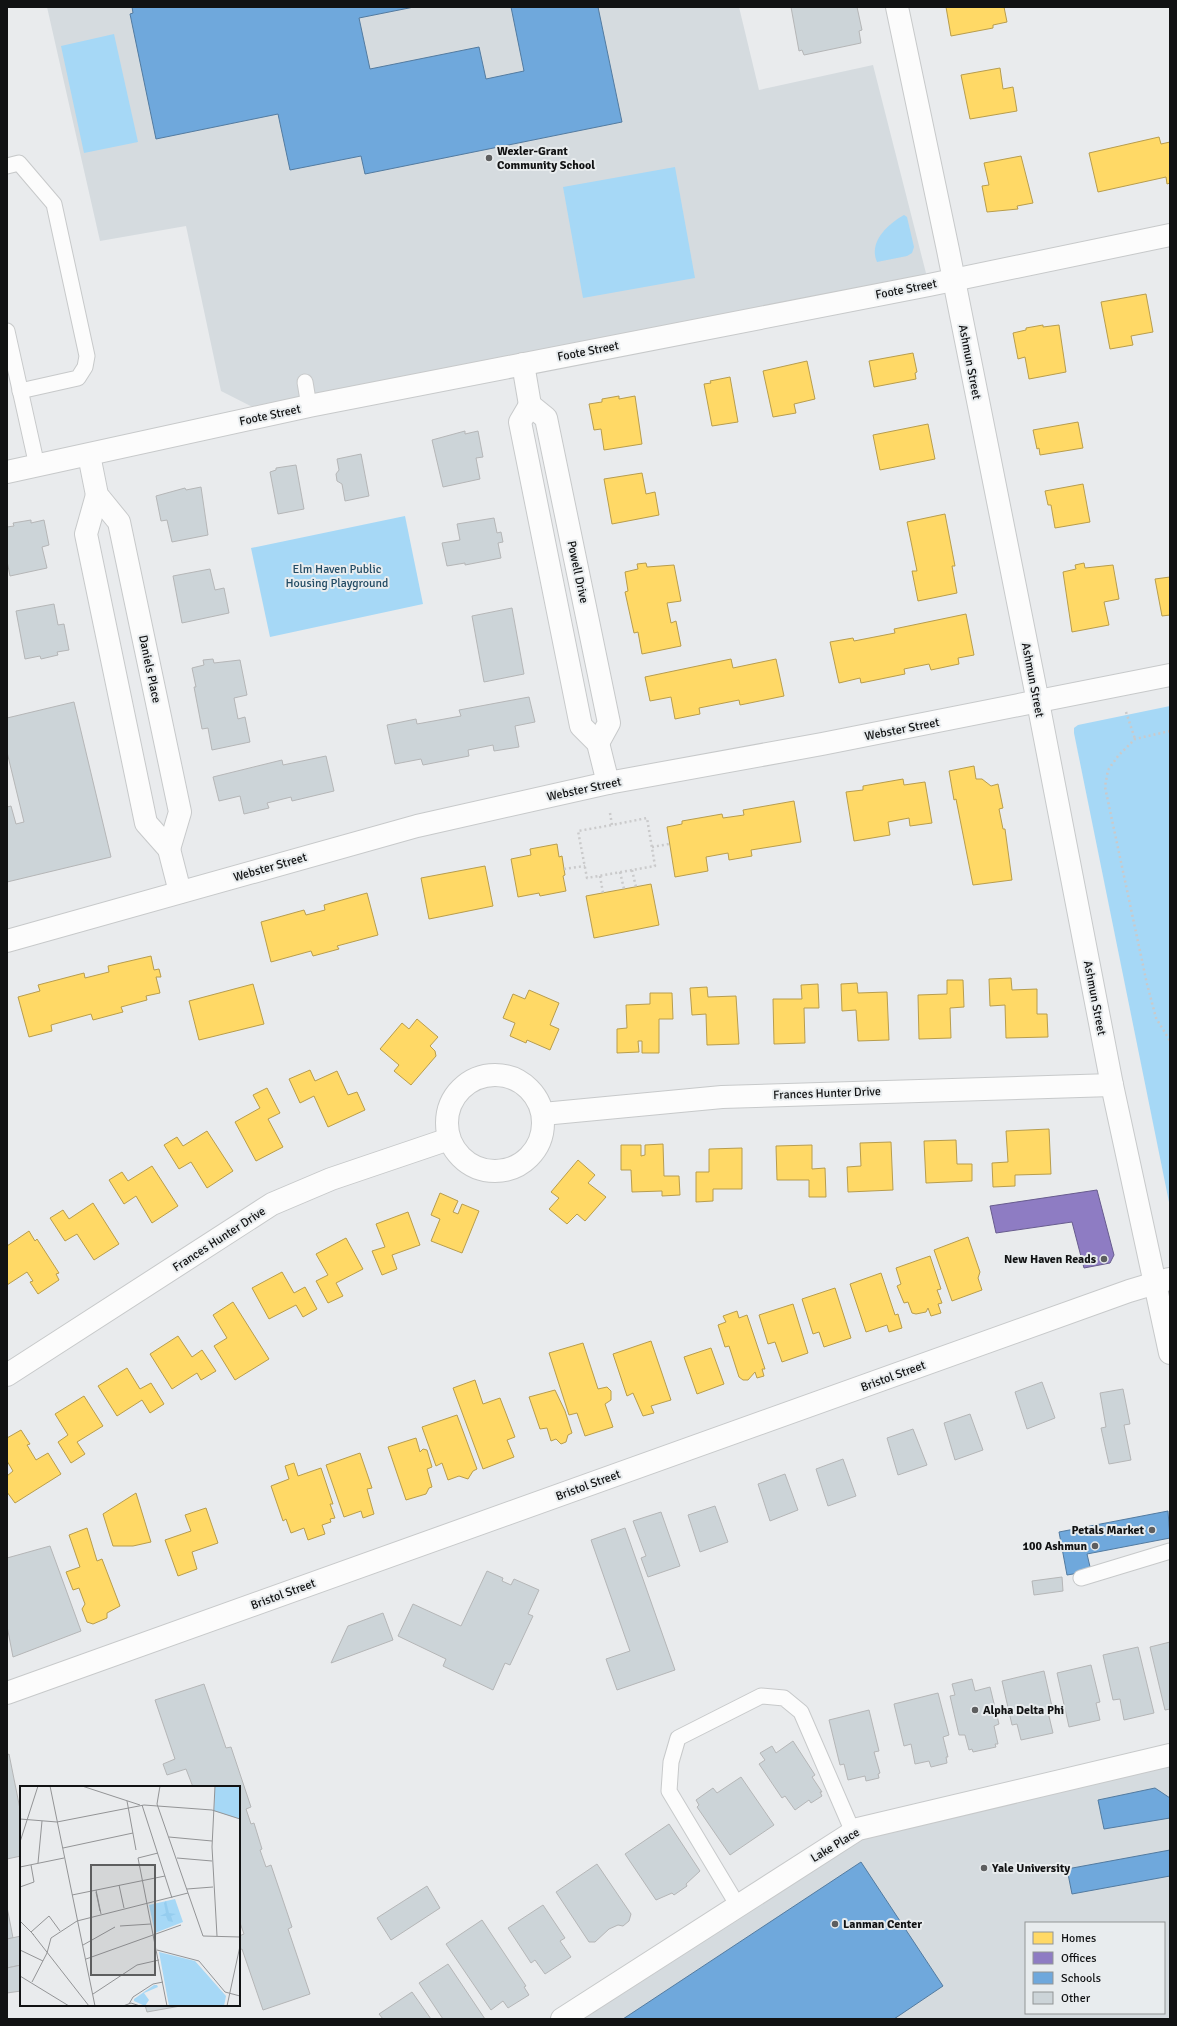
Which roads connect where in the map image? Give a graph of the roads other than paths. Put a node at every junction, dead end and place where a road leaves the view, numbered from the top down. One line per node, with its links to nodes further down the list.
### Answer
1 (897, 7): 4 (street, Ashmun Street)
2 (7, 166): 8 (lane)
3 (1170, 235): 4 (street, Foote Street)
4 (953, 280): 6 (street, Foote Street); 15 (street, Ashmun Street)
5 (7, 332): 8 (lane)
6 (523, 364): 9 (street, Foote Street); 16 (street)
7 (305, 382): 9 (lane)
8 (20, 390): 11 (lane)
9 (309, 406): 10 (street, Foote Street)
10 (89, 455): 11 (street, Foote Street); 13 (street, Daniels Place)
11 (36, 466): 12 (street, Foote Street)
12 (7, 472)
13 (97, 495): 17 (street, Daniels Place); 17 (street, Daniels Place)
14 (1170, 675): 15 (street, Webster Street)
15 (1038, 702): 16 (street, Webster Street); 20 (street, Ashmun Street)
16 (608, 783): 18 (street, Webster Street)
17 (169, 850): 18 (street, Daniels Place)
18 (180, 892): 19 (street, Webster Street)
19 (7, 940)
20 (1112, 1085): 21 (street, Frances Hunter Drive); 23 (street, Ashmun Street)
21 (543, 1114): 22 (street); 22 (street)
22 (449, 1139): 25 (street, Frances Hunter Drive)
23 (1163, 1280): 24 (street, Ashmun Street); 28 (street, Bristol Street)
24 (1170, 1353)
25 (7, 1375)
26 (1170, 1552): 27 (lane)
27 (1081, 1578)
28 (7, 1692)
29 (1170, 1755): 30 (street, Lake Place)
30 (853, 1832): 31 (street, Lake Place); 31 (lane)
31 (738, 1906): 32 (street, Lake Place)
32 (562, 2019)

